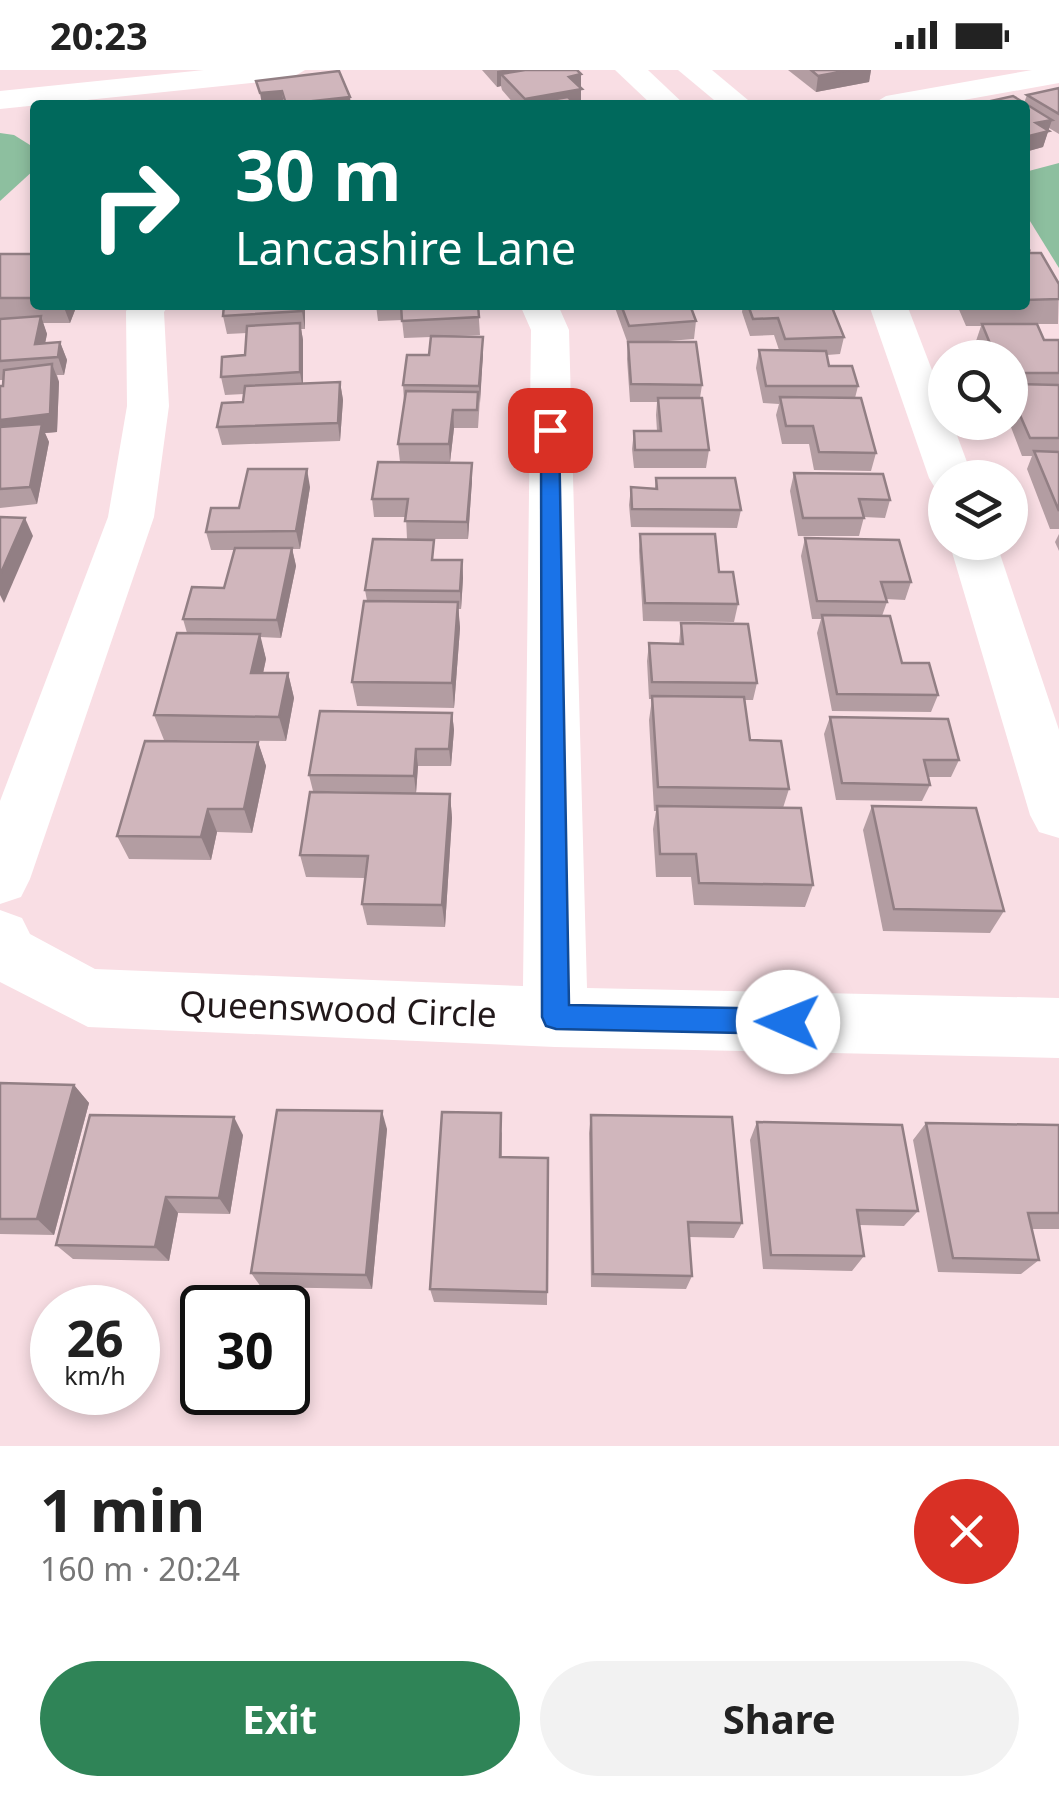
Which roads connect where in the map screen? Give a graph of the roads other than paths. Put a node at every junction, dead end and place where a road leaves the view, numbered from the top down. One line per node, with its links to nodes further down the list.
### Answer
1 (154, 70): 7 (street)
2 (290, 70): 9 (street)
3 (630, 70): 10 (street)
4 (692, 70): 11 (street)
5 (909, 70): 8 (street)
6 (1059, 74): 8 (street)
7 (0, 84)
8 (944, 93): 12 (street)
9 (0, 100)
10 (664, 100)
11 (731, 100)
12 (910, 100)
13 (145, 310): 19 (street)
14 (541, 310): 21 (street)
15 (890, 310): 16 (street)
16 (945, 460)
17 (978, 560): 18 (street)
18 (1059, 815)
19 (0, 879)
20 (0, 937): 21 (street, Queenswood Circle)
21 (556, 1017): 22 (street, Queenswood Circle)
22 (1059, 1028)

